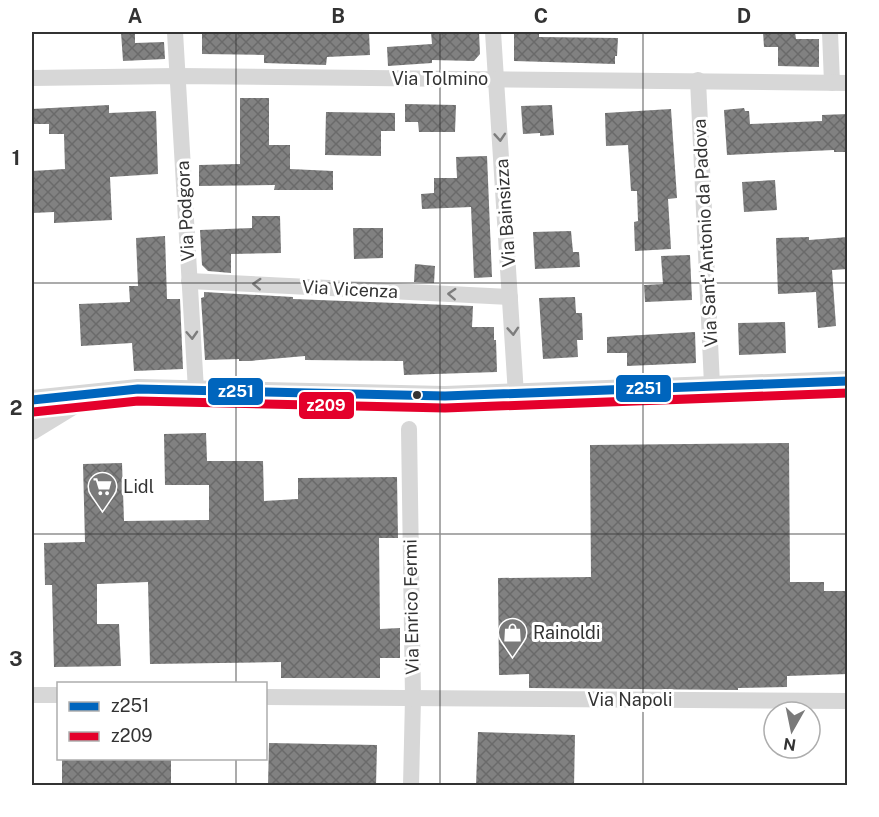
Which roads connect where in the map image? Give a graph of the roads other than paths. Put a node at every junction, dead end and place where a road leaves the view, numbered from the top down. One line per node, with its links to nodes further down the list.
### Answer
1 (175, 32): 4 (street, Via Podgora)
2 (493, 32): 6 (street, Via Bainsizza)
3 (830, 32): 8 (street)
4 (177, 76): 5 (street, Via Tolmino); 6 (street, Via Tolmino); 9 (street, Via Podgora)
5 (32, 78)
6 (496, 79): 7 (street, Via Tolmino); 10 (street, Via Bainsizza, one-way to 10)
7 (698, 80): 8 (street, Via Tolmino); 12 (street, Via Sant'Antonio da Padova)
8 (840, 83)
9 (189, 281): 10 (street, Via Vicenza, one-way to 9); 13 (street, Via Podgora, one-way to 13)
10 (510, 297): 15 (street, Via Bainsizza, one-way to 15)
11 (848, 381): 12 (street)
12 (712, 385): 15 (street)
13 (196, 390): 14 (street); 15 (street)
14 (91, 393): 16 (street); 19 (street)
15 (516, 395)
16 (32, 400)
17 (32, 419): 19 (street)
18 (409, 429): 23 (street, Via Enrico Fermi)
19 (32, 431)
20 (32, 695): 21 (street)
21 (57, 695)
22 (267, 697): 23 (street, Via Napoli)
23 (413, 698): 24 (street, Via Napoli); 25 (street, Via Enrico Fermi)
24 (848, 701)
25 (411, 786)

